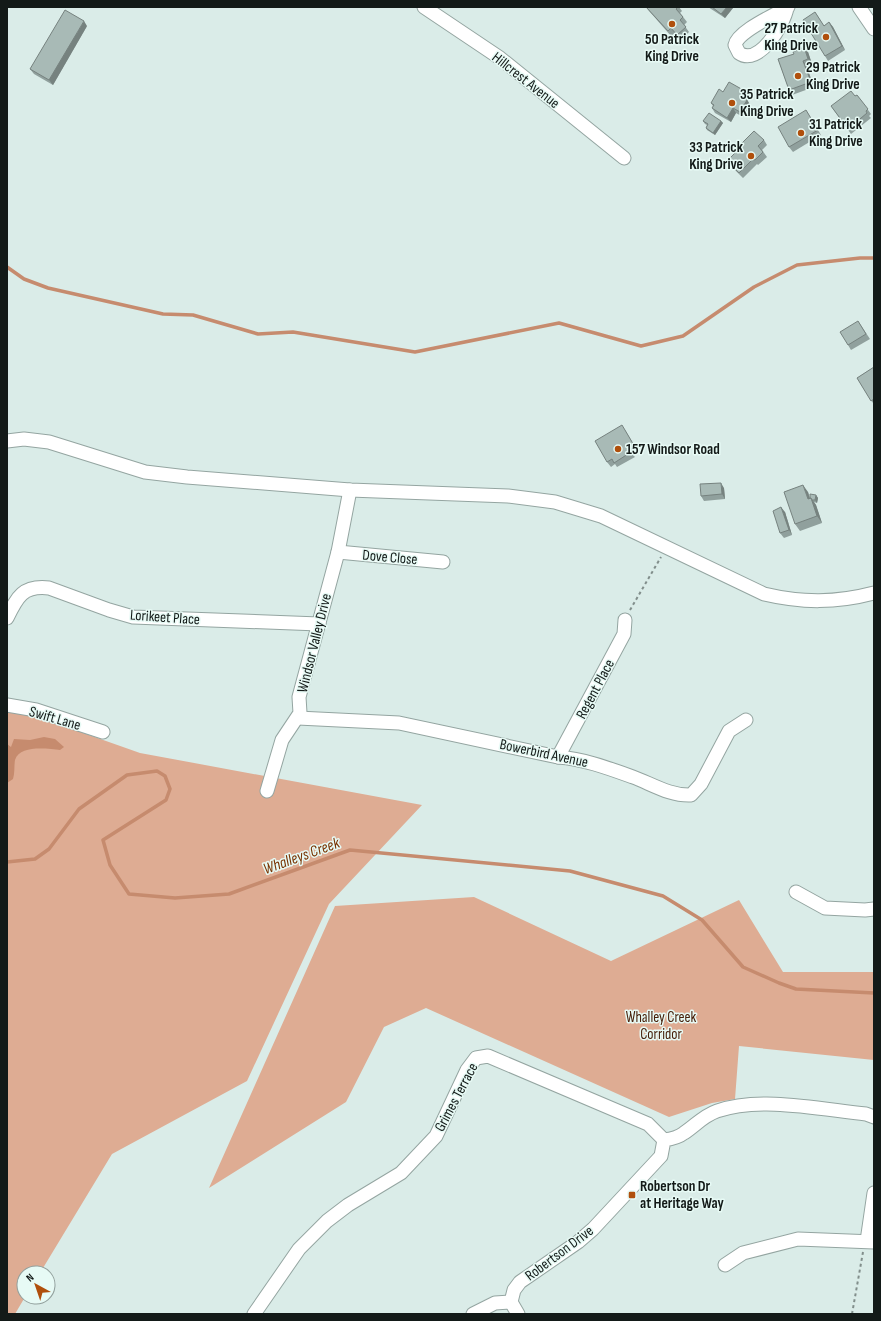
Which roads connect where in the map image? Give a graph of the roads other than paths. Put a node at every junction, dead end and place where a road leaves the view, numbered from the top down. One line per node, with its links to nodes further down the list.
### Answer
1 (424, 7): 4 (street, Hillcrest Avenue)
2 (859, 7): 3 (street)
3 (874, 30)
4 (624, 158)
5 (7, 441): 6 (street)
6 (350, 490): 7 (street, Windsor Valley Drive); 9 (street)
7 (338, 552): 8 (street, Dove Close); 12 (street, Windsor Valley Drive)
8 (443, 562)
9 (874, 593)
10 (7, 618): 12 (street, Lorikeet Place)
11 (625, 620): 17 (street, Regent Place)
12 (319, 624): 14 (street, Windsor Valley Drive)
13 (7, 705): 16 (street, Swift Lane)
14 (298, 718): 17 (street, Bowerbird Avenue); 18 (street)
15 (746, 720): 17 (street, Bowerbird Avenue)
16 (103, 732)
17 (558, 757)
18 (267, 791)
19 (796, 892): 20 (street)
20 (874, 909)
21 (874, 1117): 22 (street)
22 (664, 1140): 26 (street, Robertson Drive); 27 (street, Grimes Terrace)
23 (874, 1193): 24 (street)
24 (870, 1241): 25 (street)
25 (725, 1265)
26 (511, 1302): 28 (street); 29 (street)
27 (254, 1314)
28 (473, 1314)
29 (518, 1314)

